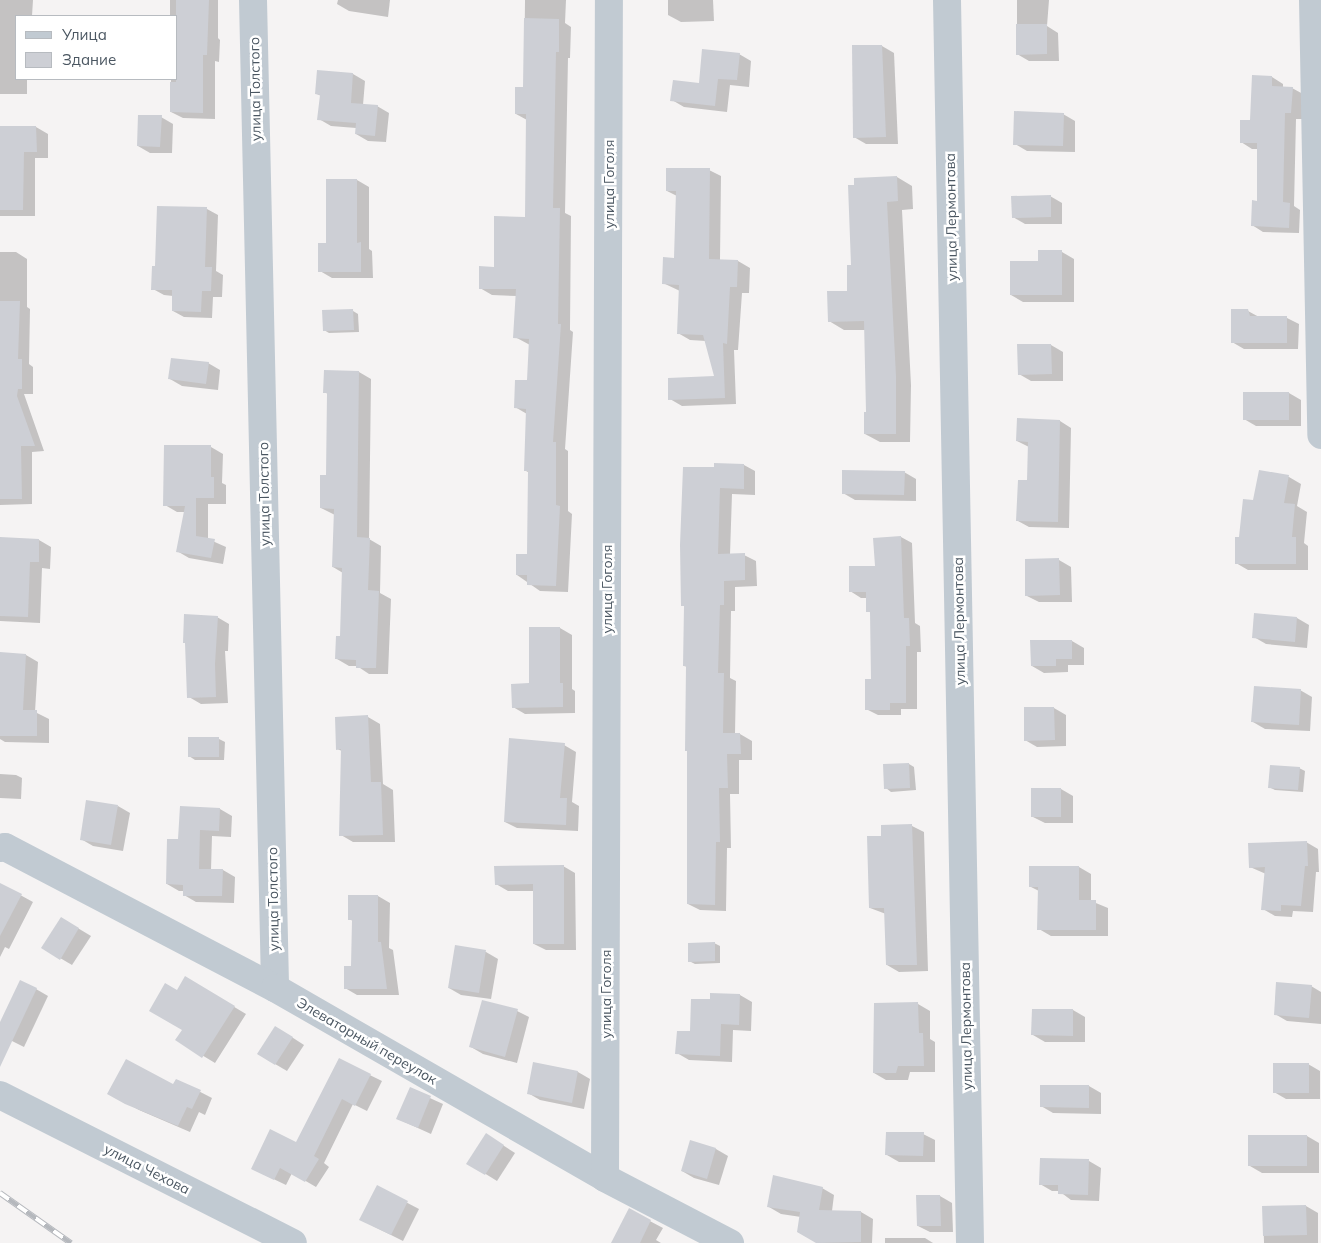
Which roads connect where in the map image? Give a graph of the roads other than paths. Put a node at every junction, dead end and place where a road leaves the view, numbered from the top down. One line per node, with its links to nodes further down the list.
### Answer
1 (253, 0): 7 (street, улица Толстого)
2 (609, 0): 9 (street, улица Гоголя)
3 (947, 0): 12 (street, улица Лермонтова)
4 (1313, 0): 5 (street)
5 (1321, 435)
6 (0, 848): 7 (street, Элеваторный переулок)
7 (275, 988): 9 (street, Элеваторный переулок)
8 (0, 1095): 10 (street, улица Чехова)
9 (605, 1178): 11 (street, Элеваторный переулок)
10 (293, 1243)
11 (730, 1243)
12 (970, 1243)

